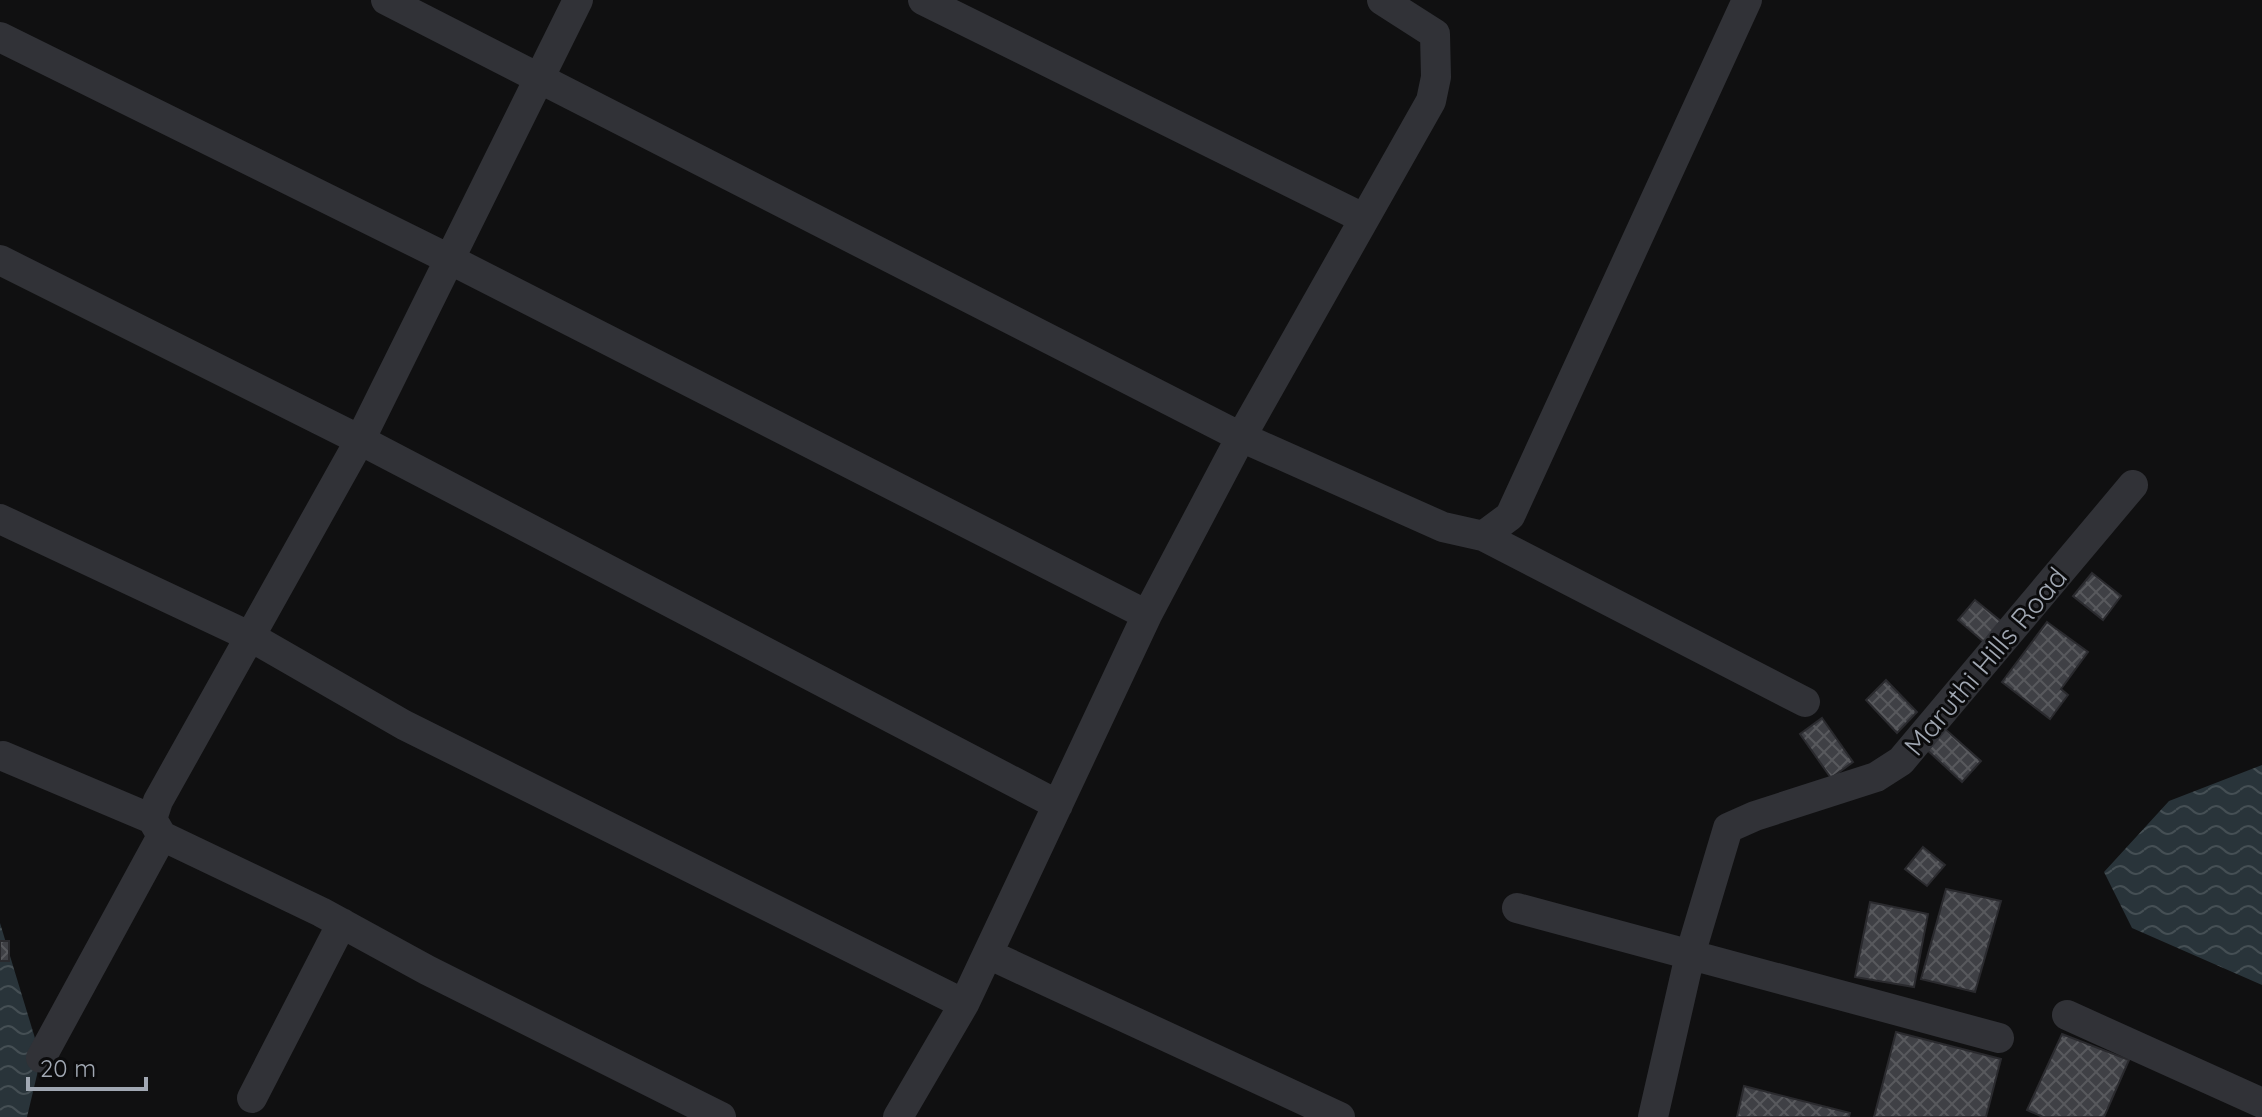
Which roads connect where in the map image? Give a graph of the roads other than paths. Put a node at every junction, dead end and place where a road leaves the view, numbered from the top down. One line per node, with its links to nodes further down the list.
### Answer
1 (386, 0): 7 (street)
2 (578, 0): 7 (street)
3 (923, 0): 8 (street)
4 (1382, 0): 8 (street)
5 (1747, 0): 15 (street)
6 (0, 37): 9 (street)
7 (539, 78): 9 (street); 11 (street)
8 (1363, 218): 11 (street)
9 (449, 259): 12 (street); 16 (street)
10 (0, 260): 12 (street)
11 (1241, 437): 15 (street); 16 (street)
12 (360, 440): 17 (street); 20 (street)
13 (2133, 485): 25 (street, Maruthi Hills Road)
14 (0, 519): 17 (street)
15 (1483, 536): 18 (street)
16 (1147, 615): 20 (street)
17 (251, 637): 21 (street); 26 (street)
18 (1805, 702)
19 (3, 756): 21 (street)
20 (1058, 805): 24 (street)
21 (157, 828): 23 (street); 29 (street)
22 (1517, 908): 25 (street)
23 (342, 923): 30 (street); 32 (street)
24 (988, 954): 26 (street); 34 (street)
25 (1690, 955): 28 (street); 35 (street, Maruthi Hills Road)
26 (964, 1004): 33 (street)
27 (2067, 1015): 31 (street)
28 (1999, 1038)
29 (41, 1058)
30 (252, 1098)
31 (2262, 1103)
32 (721, 1117)
33 (898, 1117)
34 (1340, 1117)
35 (1653, 1117)

